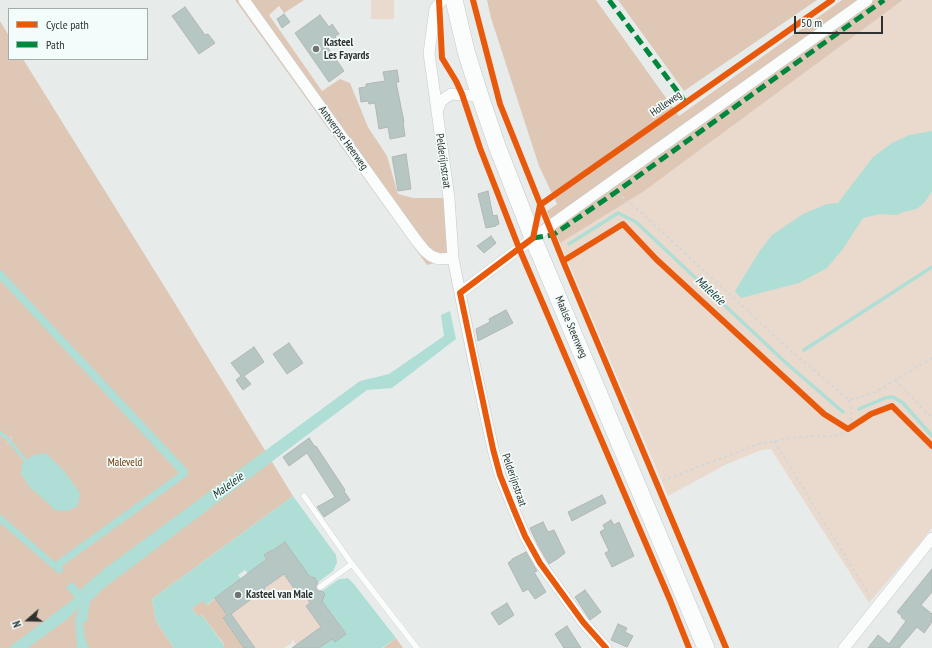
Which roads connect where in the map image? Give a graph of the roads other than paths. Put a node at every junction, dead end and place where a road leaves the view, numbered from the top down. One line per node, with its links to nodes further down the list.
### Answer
1 (244, 0): 8 (street, Antwerpse Heerweg)
2 (442, 0): 6 (street, Pelderijnstraat)
3 (454, 0): 5 (main road, Maalse Steenweg)
4 (867, 0): 7 (street)
5 (480, 96): 6 (street); 7 (main road, Maalse Steenweg)
6 (437, 112): 8 (street, Pelderijnstraat)
7 (533, 238): 9 (street); 16 (main road, Maalse Steenweg)
8 (453, 258): 9 (street, Pelderijnstraat)
9 (460, 293): 15 (street, Pelderijnstraat)
10 (304, 496): 12 (lane)
11 (932, 538): 17 (street)
12 (352, 564): 13 (lane); 14 (lane)
13 (320, 586)
14 (416, 648)
15 (606, 648)
16 (706, 648)
17 (844, 648)

